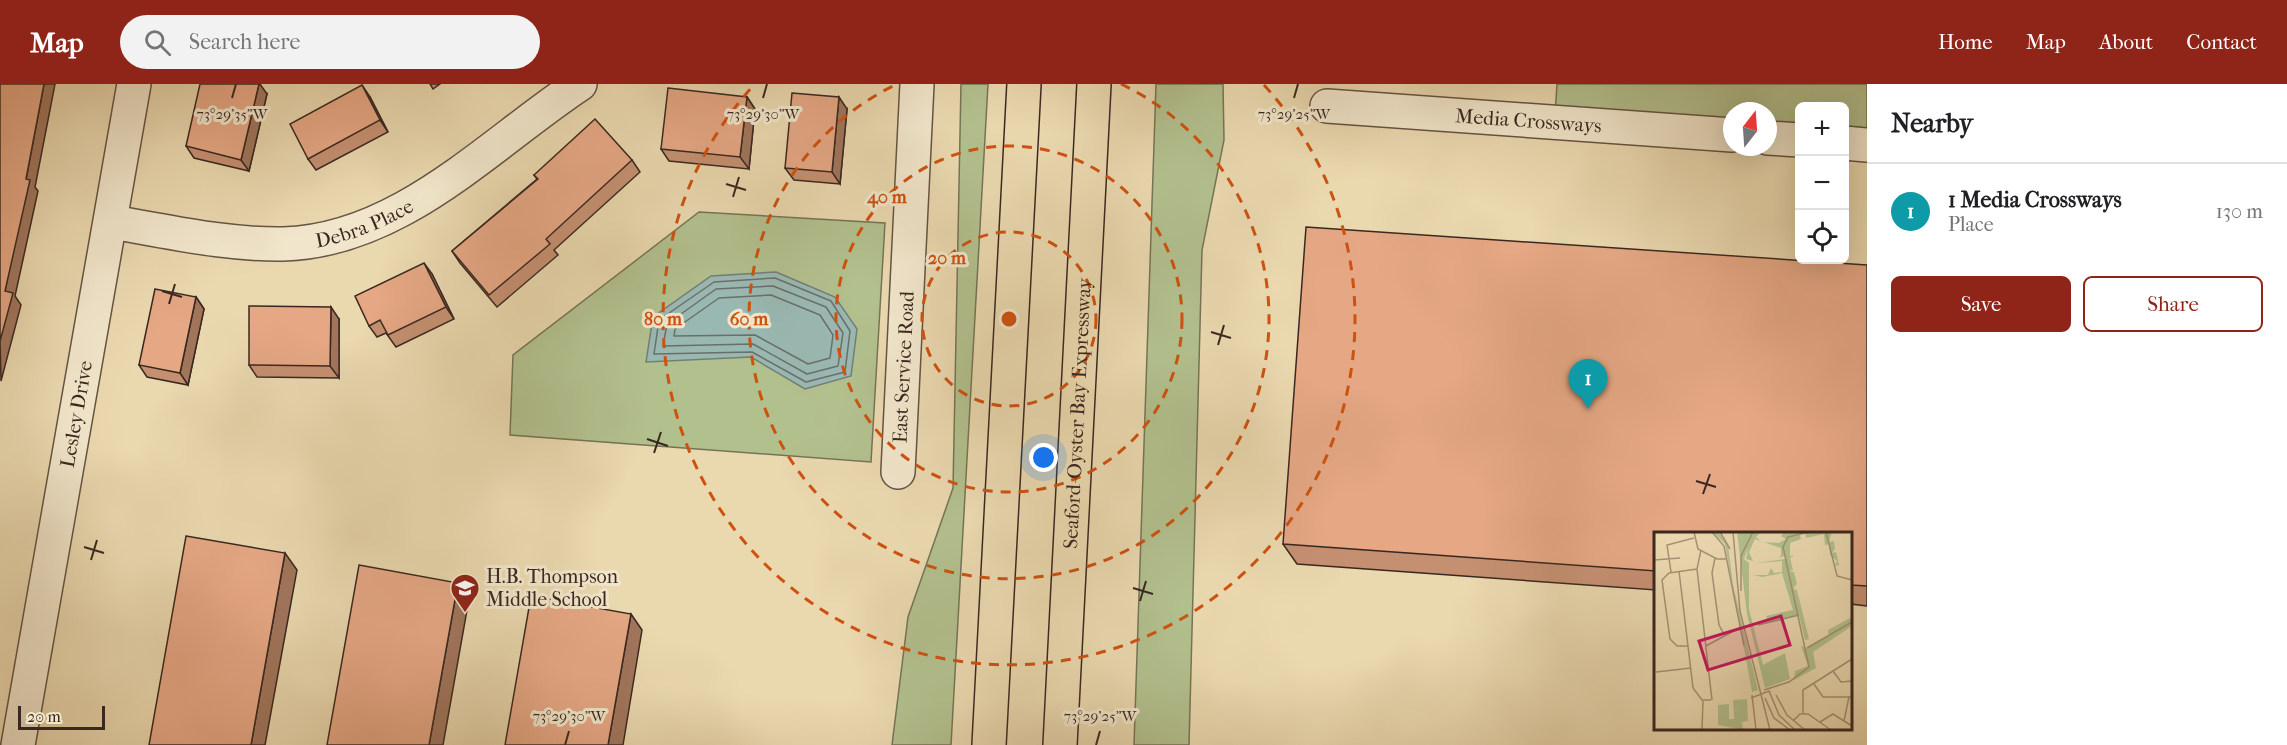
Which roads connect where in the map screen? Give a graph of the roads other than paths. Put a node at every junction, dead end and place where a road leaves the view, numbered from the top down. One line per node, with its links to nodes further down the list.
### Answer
1 (134, 84): 12 (street, Lesley Drive)
2 (917, 84): 13 (street, East Service Road)
3 (1024, 84): 15 (highway)
4 (1094, 84): 16 (highway, Seaford-Oyster Bay Expressway)
5 (568, 87): 12 (street, Debra Place)
6 (1326, 106): 7 (street, Media Crossways)
7 (1723, 134)
8 (1777, 139): 9 (street)
9 (1795, 140)
10 (1849, 143): 11 (street)
11 (1867, 145)
12 (111, 222): 14 (street, Lesley Drive)
13 (898, 472)
14 (18, 745)
15 (989, 745)
16 (1060, 745)

